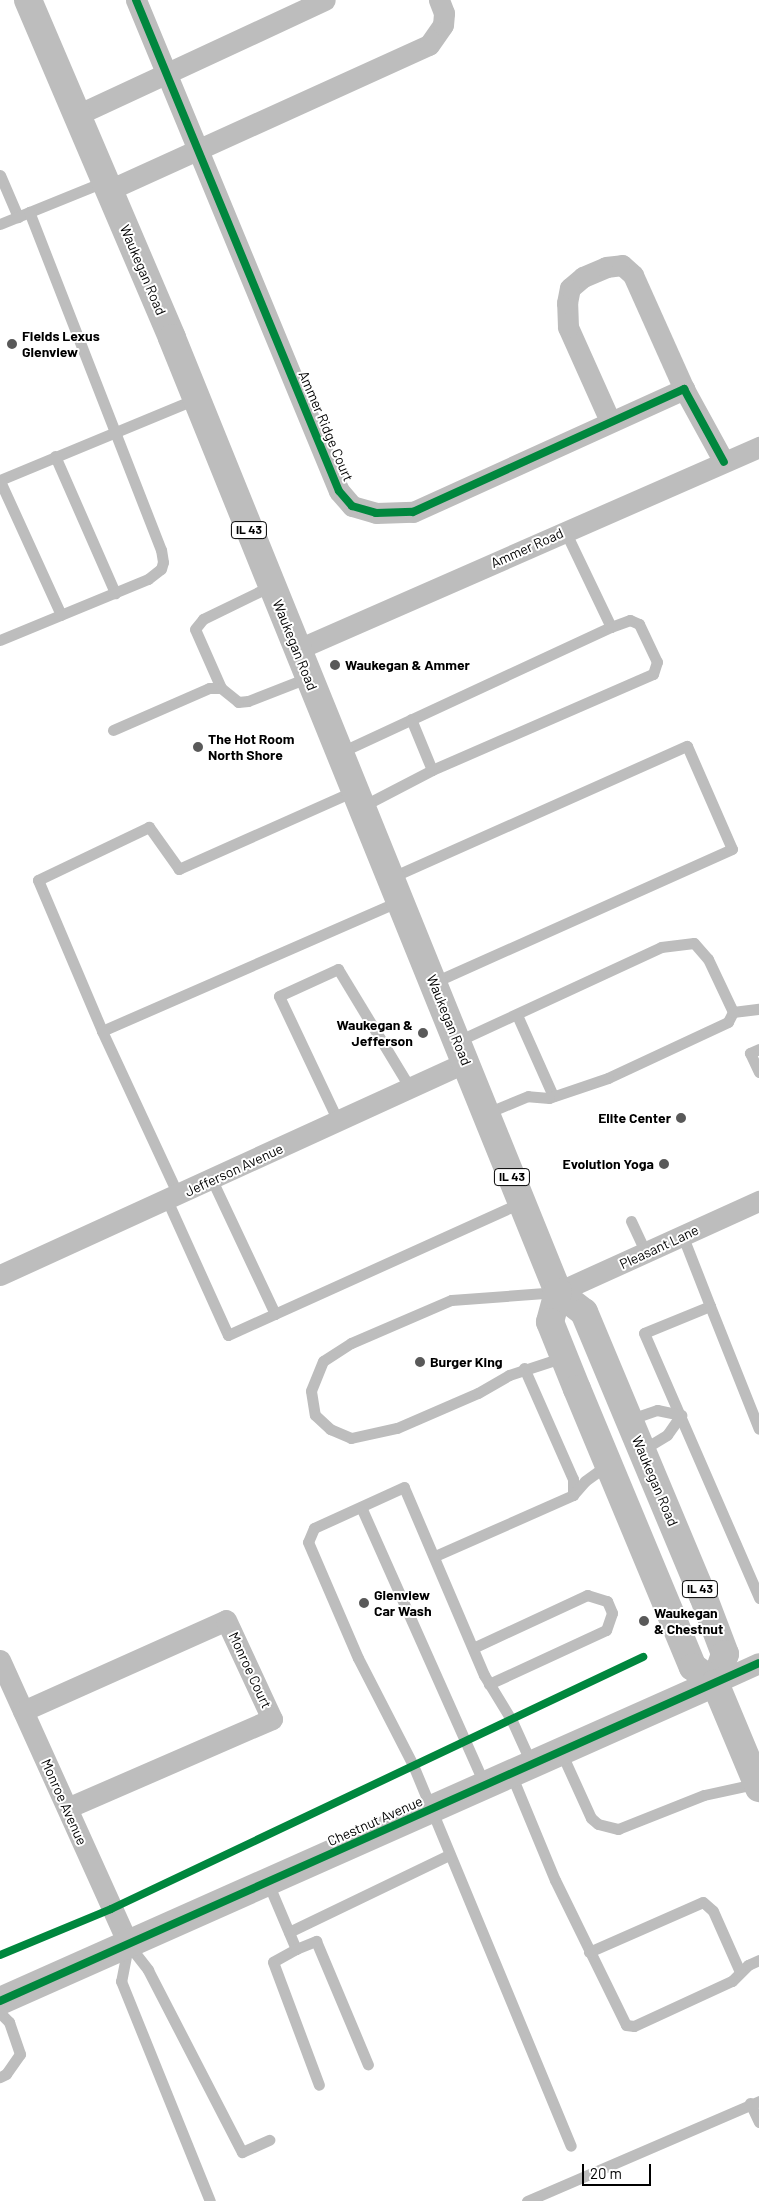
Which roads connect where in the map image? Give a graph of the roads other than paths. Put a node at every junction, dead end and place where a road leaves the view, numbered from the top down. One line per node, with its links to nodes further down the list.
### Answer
1 (28, 0): 6 (main road, Waukegan Road / IL 43)
2 (136, 0): 5 (street, Ammer Ridge Court)
3 (325, 0): 5 (street)
4 (439, 0): 7 (street)
5 (168, 72): 6 (street); 7 (street, Ammer Ridge Court)
6 (78, 115): 9 (main road, Waukegan Road / IL 43)
7 (199, 152): 9 (street); 15 (street, Ammer Ridge Court)
8 (0, 175): 11 (lane)
9 (107, 185): 10 (lane); 14 (main road, Waukegan Road / IL 43)
10 (29, 212): 11 (lane); 16 (lane)
11 (18, 217): 12 (lane)
12 (0, 224)
13 (684, 389): 15 (street, Ammer Ridge Court); 15 (street); 19 (street)
14 (196, 399): 16 (lane); 22 (main road, Waukegan Road / IL 43)
15 (610, 421)
16 (115, 431): 18 (lane); 23 (lane)
17 (759, 448): 19 (street, Ammer Road)
18 (55, 456): 20 (lane); 23 (lane)
19 (724, 462): 21 (street, Ammer Road)
20 (0, 480): 24 (lane)
21 (566, 531): 25 (lane); 27 (street, Ammer Road)
22 (271, 586): 27 (main road, Waukegan Road / IL 43); 29 (lane)
23 (115, 593): 24 (lane)
24 (61, 615): 26 (lane)
25 (611, 627): 30 (lane); 33 (lane)
26 (0, 640)
27 (296, 650): 28 (main road, Waukegan Road / IL 43)
28 (308, 678): 29 (lane); 32 (main road, Waukegan Road / IL 43)
29 (221, 688): 31 (lane)
30 (411, 719): 32 (lane); 33 (lane)
31 (113, 730)
32 (339, 753): 34 (main road, Waukegan Road / IL 43)
33 (432, 770): 34 (lane)
34 (358, 799): 35 (main road, Waukegan Road / IL 43); 40 (lane)
35 (395, 889): 36 (main road, Waukegan Road / IL 43); 36 (lane); 40 (lane)
36 (434, 982): 42 (main road, Waukegan Road / IL 43)
37 (759, 1009): 38 (lane)
38 (734, 1012): 39 (lane); 45 (lane)
39 (517, 1015): 42 (lane); 45 (lane)
40 (102, 1031): 49 (lane)
41 (759, 1049): 43 (lane)
42 (462, 1051): 44 (street, Jefferson Avenue); 46 (main road, Waukegan Road / IL 43)
43 (759, 1072)
44 (410, 1088): 47 (street, Jefferson Avenue); 47 (lane)
45 (553, 1096): 46 (lane)
46 (487, 1113): 51 (main road, Waukegan Road / IL 43)
47 (338, 1121): 48 (street, Jefferson Avenue)
48 (212, 1180): 49 (street, Jefferson Avenue); 58 (lane)
49 (172, 1198): 55 (street, Jefferson Avenue); 58 (lane)
50 (759, 1201): 53 (street, Pleasant Lane)
51 (522, 1202): 56 (main road, Waukegan Road / IL 43); 58 (lane)
52 (631, 1221): 54 (lane)
53 (683, 1236): 54 (street, Pleasant Lane); 57 (lane)
54 (646, 1253): 56 (street, Pleasant Lane)
55 (0, 1275)
56 (558, 1292): 59 (main road, IL 43); 60 (lane); 62 (main road, Waukegan Road / IL 43)
57 (710, 1306): 61 (lane); 63 (lane)
58 (275, 1314)
59 (564, 1357): 60 (lane); 65 (main road, IL 43)
60 (524, 1368): 66 (lane)
61 (681, 1415): 62 (lane); 64 (lane); 69 (lane)
62 (628, 1420): 64 (main road, Waukegan Road / IL 43)
63 (759, 1429)
64 (642, 1450): 74 (main road, Waukegan Road / IL 43)
65 (608, 1464): 66 (lane); 74 (main road, IL 43)
66 (573, 1496): 68 (lane)
67 (361, 1507): 68 (lane); 79 (lane); 81 (lane)
68 (435, 1556): 70 (lane)
69 (759, 1598)
70 (473, 1648): 73 (lane); 73 (lane)
71 (0, 1660): 75 (street, Monroe Avenue)
72 (759, 1664): 74 (street, Chestnut Avenue)
73 (489, 1684): 77 (lane)
74 (715, 1684): 76 (main road, Chestnut Avenue); 78 (main road, IL 43)
75 (23, 1711): 80 (street, Monroe Avenue); 80 (street, Monroe Court)
76 (560, 1752): 77 (main road, Chestnut Avenue); 78 (lane)
77 (521, 1770): 79 (main road, Chestnut Avenue); 87 (lane)
78 (758, 1785)
79 (485, 1786): 81 (main road, Chestnut Avenue)
80 (67, 1808): 85 (street, Monroe Avenue)
81 (430, 1810): 82 (lane); 83 (main road, Chestnut Avenue)
82 (449, 1855): 84 (lane); 98 (lane)
83 (268, 1882): 84 (lane); 85 (main road, Chestnut Avenue)
84 (289, 1932): 86 (lane)
85 (128, 1944): 90 (main road, Chestnut Avenue); 97 (lane); 99 (lane)
86 (296, 1949): 92 (lane); 94 (lane)
87 (589, 1952): 89 (lane); 89 (lane)
88 (759, 1960): 89 (lane)
89 (740, 1972)
90 (0, 2001)
91 (0, 2013): 93 (lane)
92 (368, 2065)
93 (0, 2077)
94 (318, 2085)
95 (755, 2102): 96 (lane); 100 (lane)
96 (759, 2122)
97 (269, 2140)
98 (571, 2146)
99 (210, 2201)
100 (527, 2201)

